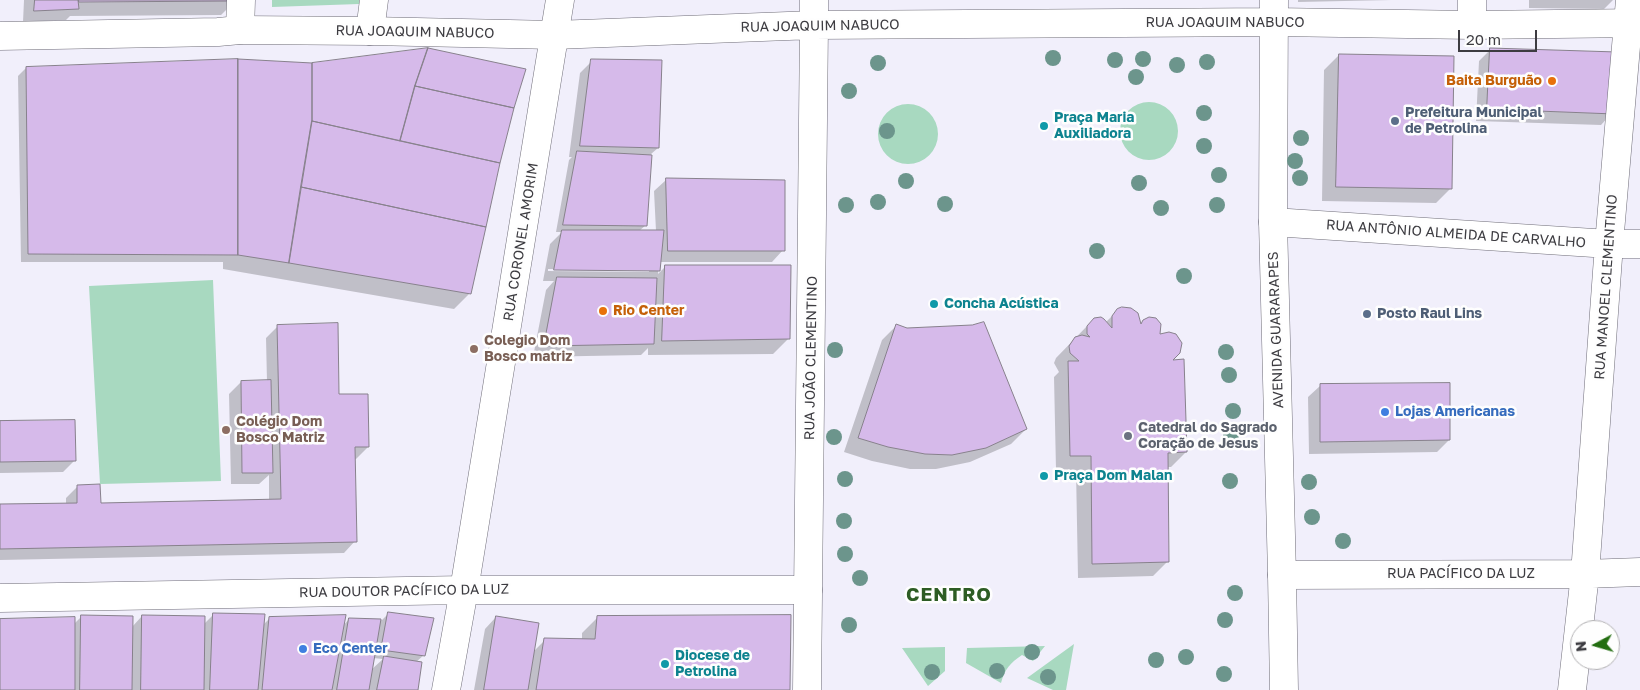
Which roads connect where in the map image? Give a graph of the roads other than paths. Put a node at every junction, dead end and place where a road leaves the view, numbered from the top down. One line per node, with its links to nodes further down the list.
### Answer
1 (241, 0): 8 (street)
2 (374, 0): 9 (street)
3 (560, 0): 11 (street, RUA CORONEL AMORIM)
4 (1275, 11): 5 (street, RUA JOAQUIM NABUCO); 6 (street, RUA JOAQUIM NABUCO); 12 (street, AVENIDA GUARARAPES)
5 (1472, 12): 7 (street, RUA JOAQUIM NABUCO)
6 (814, 13): 11 (street, RUA JOAQUIM NABUCO); 19 (street, RUA JOÃO CLEMENTINO)
7 (1633, 15): 13 (street, RUA MANOEL CLEMENTINO)
8 (240, 30): 9 (street, RUA JOAQUIM NABUCO); 10 (street, RUA JOAQUIM NABUCO)
9 (370, 31): 11 (street, RUA JOAQUIM NABUCO)
10 (0, 36)
11 (555, 36): 18 (street, RUA CORONEL AMORIM)
12 (1273, 222): 13 (street, RUA ANTÔNIO ALMEIDA DE CARVALHO); 17 (street, AVENIDA GUARARAPES)
13 (1609, 244): 14 (street, RUA ANTÔNIO ALMEIDA DE CARVALHO); 16 (street, RUA MANOEL CLEMENTINO)
14 (1640, 244)
15 (1640, 572): 16 (street, RUA PACÍFICO DA LUZ)
16 (1585, 574): 17 (street, RUA PACÍFICO DA LUZ); 24 (street, RUA MANOEL CLEMENTINO)
17 (1282, 575): 23 (street, AVENIDA GUARARAPES)
18 (464, 590): 19 (street, RUA DOUTOR PACÍFICO DA LUZ); 20 (street, RUA DOUTOR PACÍFICO DA LUZ); 21 (street, RUA CORONEL AMORIM)
19 (808, 590): 22 (street, RUA JOÃO CLEMENTINO)
20 (0, 598)
21 (446, 690)
22 (807, 690)
23 (1284, 690)
24 (1572, 690)

